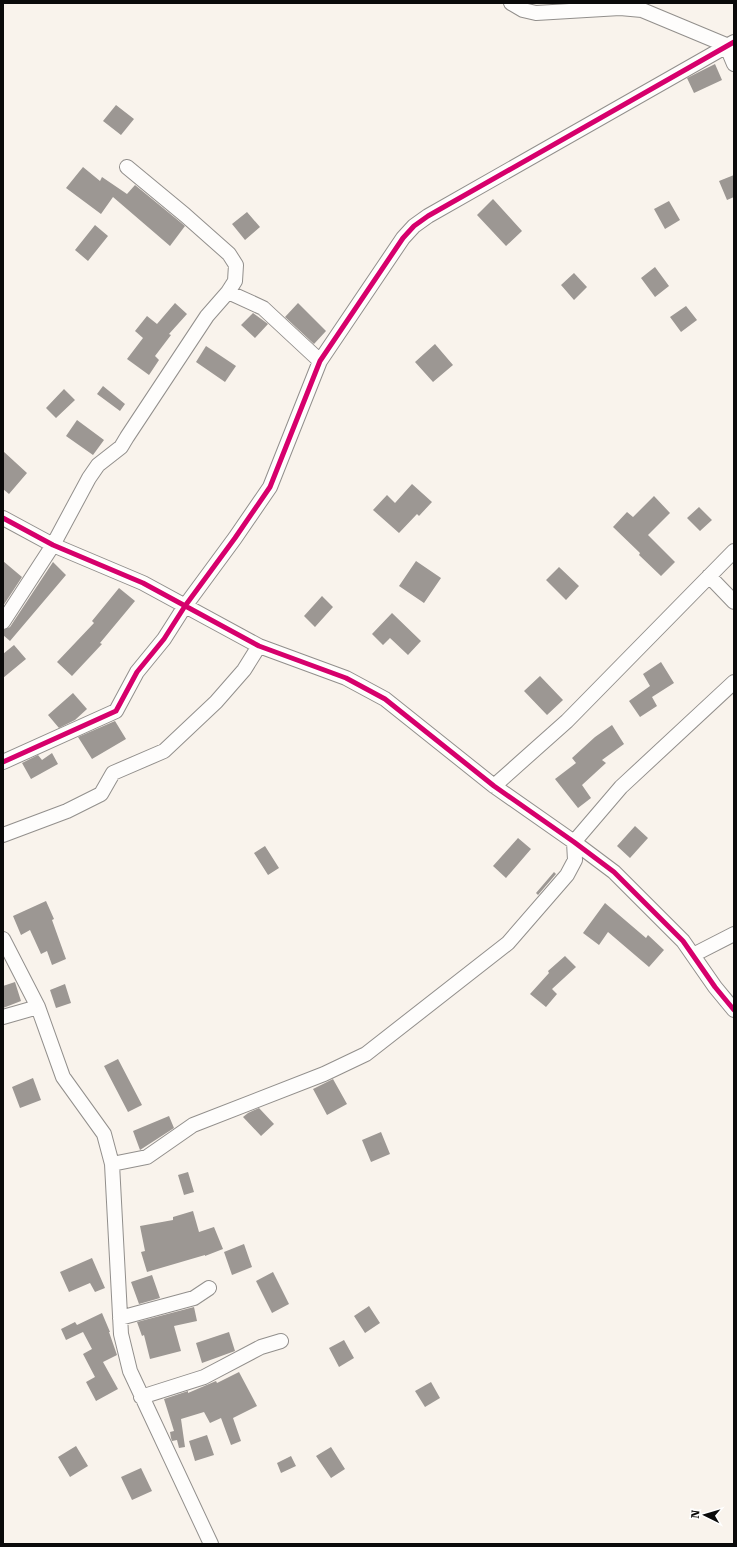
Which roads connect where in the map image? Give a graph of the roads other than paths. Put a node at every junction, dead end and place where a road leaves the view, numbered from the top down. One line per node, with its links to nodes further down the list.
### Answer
1 (511, 3): 2 (street)
2 (730, 43): 3 (street); 6 (street)
3 (734, 64)
4 (127, 167): 5 (street)
5 (228, 292): 6 (street); 8 (street)
6 (320, 361): 12 (street)
7 (6, 524): 8 (street)
8 (53, 545): 12 (street); 13 (street)
9 (734, 551): 10 (street)
10 (709, 576): 11 (street); 17 (street)
11 (734, 602)
12 (185, 606): 14 (street); 16 (street)
13 (3, 622)
14 (259, 646): 17 (street); 18 (street)
15 (734, 682): 19 (street)
16 (3, 762)
17 (494, 786): 19 (street)
18 (3, 835)
19 (574, 842): 22 (street); 26 (street)
20 (734, 934): 22 (street)
21 (3, 940): 23 (street)
22 (694, 955): 24 (street)
23 (38, 1007): 25 (street); 26 (street)
24 (734, 1010)
25 (3, 1017)
26 (112, 1164): 28 (street)
27 (209, 1288): 28 (street)
28 (120, 1318): 30 (street)
29 (281, 1341): 30 (street)
30 (141, 1397): 31 (street)
31 (211, 1544)

